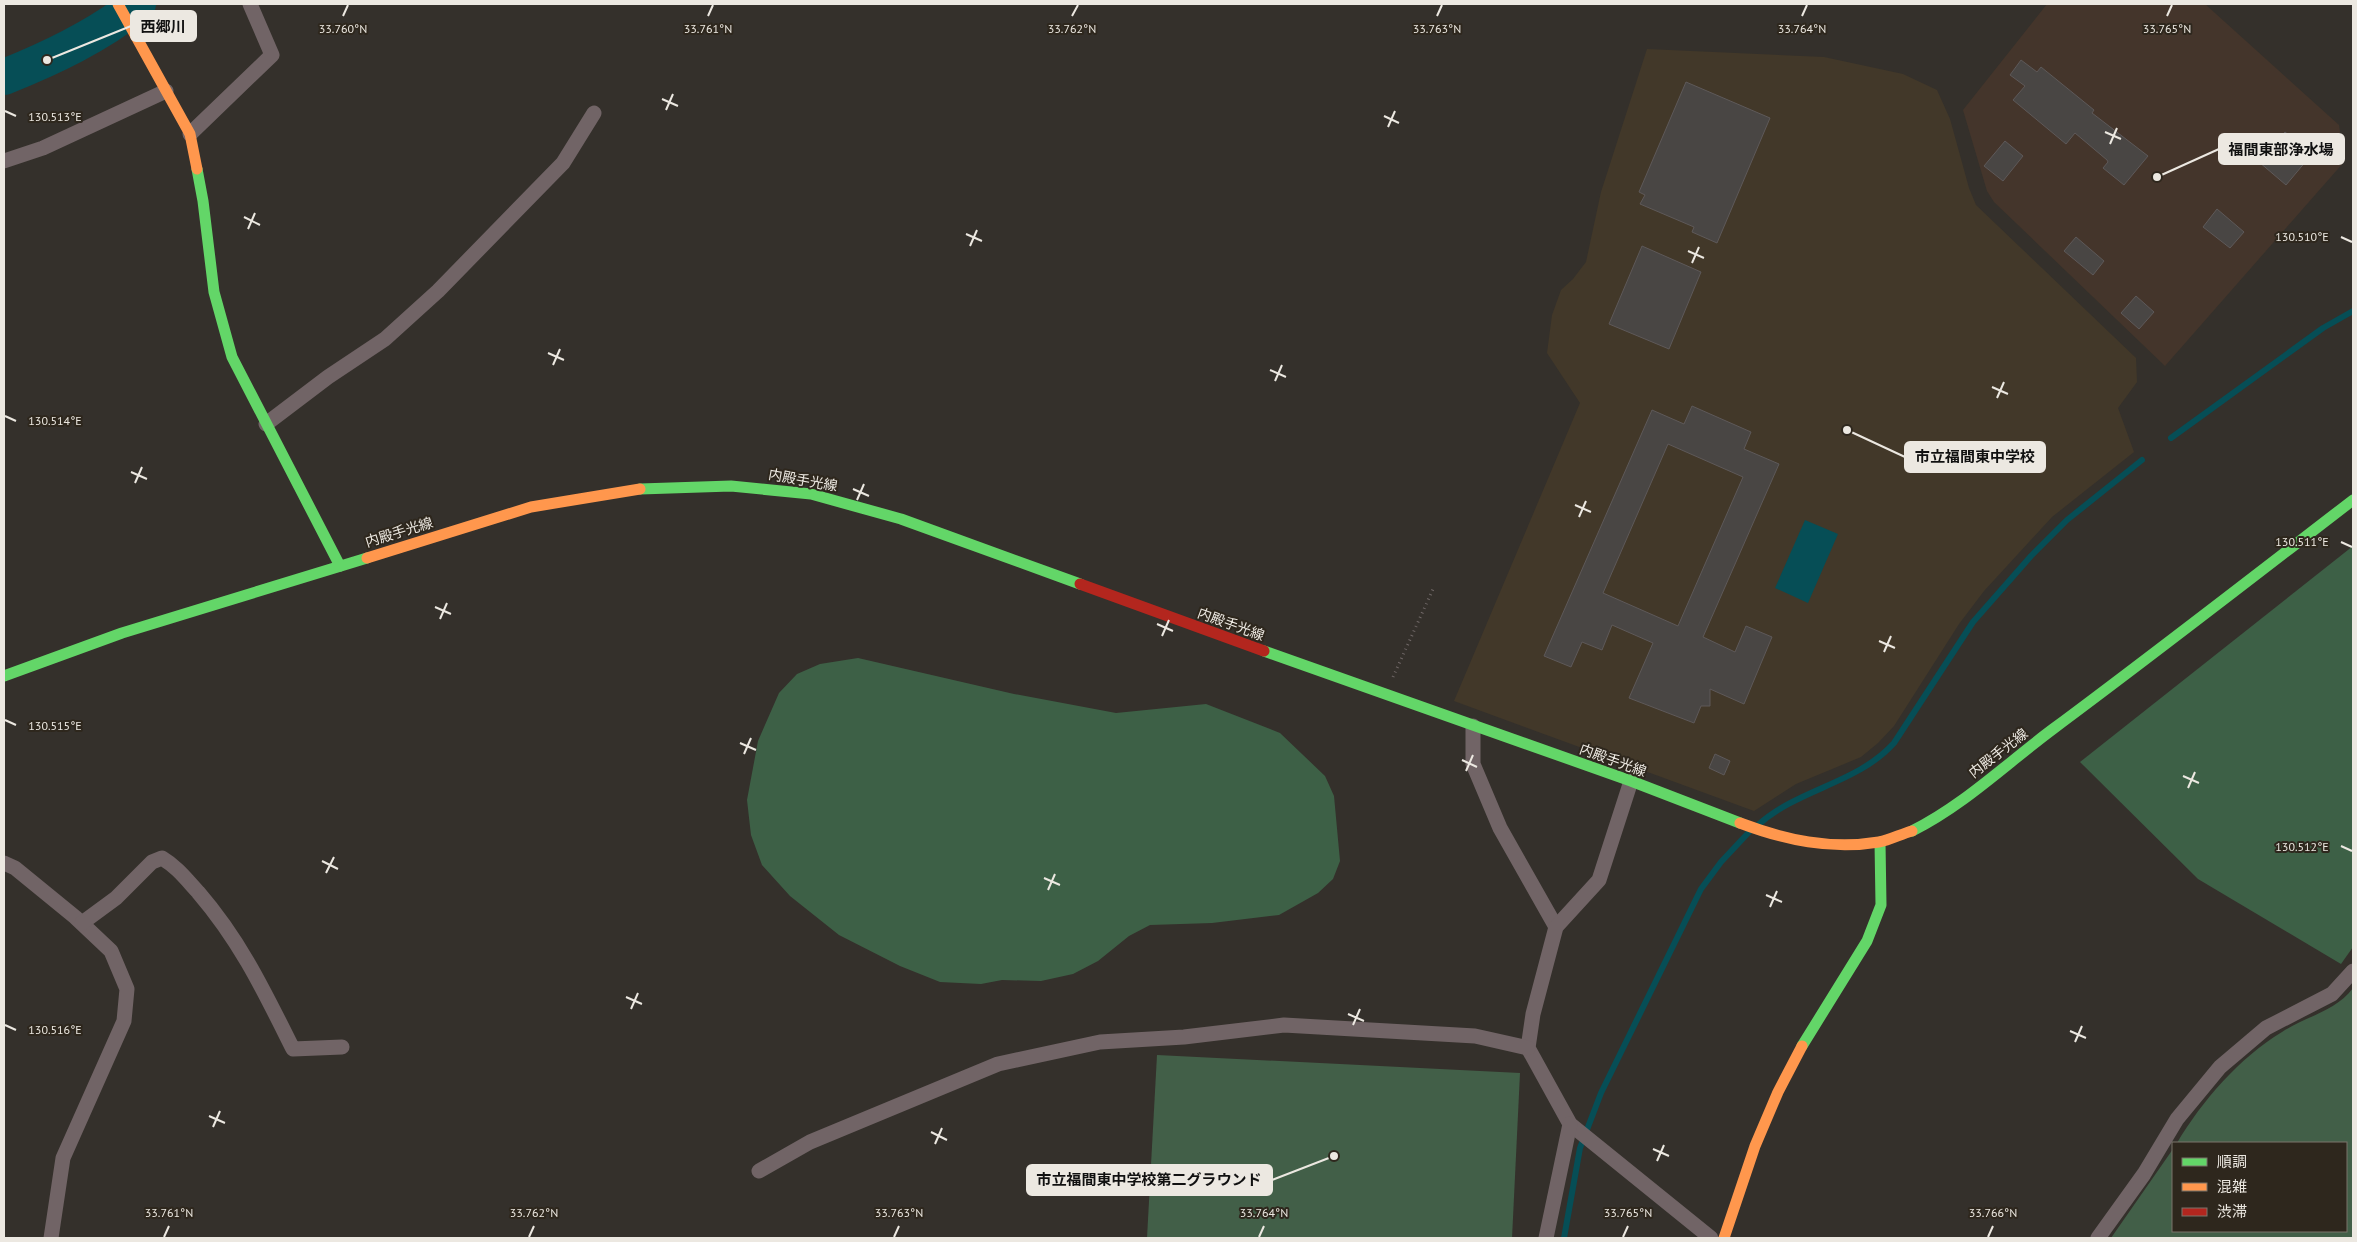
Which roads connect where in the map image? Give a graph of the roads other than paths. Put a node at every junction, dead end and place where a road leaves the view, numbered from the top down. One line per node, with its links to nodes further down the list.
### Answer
1 (118, 4): 3 (main road)
2 (250, 4): 5 (street)
3 (166, 91): 5 (main road); 6 (street)
4 (594, 113): 7 (street)
5 (190, 134): 7 (main road)
6 (4, 160)
7 (266, 424): 9 (main road)
8 (2353, 500): 13 (main road, 内殿手光線)
9 (340, 566): 10 (main road, 内殿手光線); 11 (main road, 内殿手光線)
10 (4, 676)
11 (1473, 726): 12 (main road, 内殿手光線); 16 (street)
12 (1630, 782): 13 (main road, 内殿手光線); 16 (street)
13 (1880, 842): 25 (main road)
14 (4, 863): 15 (street)
15 (82, 923): 18 (street); 22 (street)
16 (1556, 927): 19 (street)
17 (2353, 971): 26 (street)
18 (342, 1047)
19 (1528, 1048): 20 (street); 21 (street)
20 (1570, 1124): 23 (street); 24 (street)
21 (759, 1170)
22 (50, 1238)
23 (1546, 1238)
24 (1711, 1238)
25 (1724, 1238)
26 (2098, 1238)

